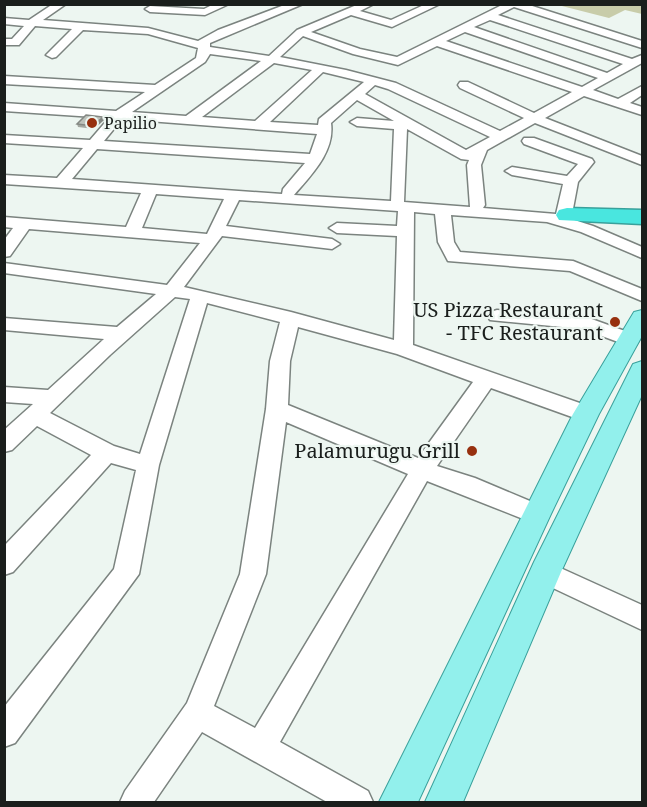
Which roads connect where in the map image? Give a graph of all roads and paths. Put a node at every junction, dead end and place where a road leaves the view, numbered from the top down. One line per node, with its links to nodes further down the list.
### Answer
1 (61, 4): 16 (street)
2 (224, 4): 11 (street)
3 (266, 4): 10 (street)
4 (298, 4): 10 (street)
5 (369, 4): 12 (street)
6 (435, 4): 12 (street)
7 (513, 4): 13 (street); 15 (street)
8 (540, 4): 18 (street)
9 (152, 7): 11 (street); 22 (street)
10 (283, 10): 17 (street); 32 (street)
11 (205, 12): 25 (street)
12 (351, 12): 17 (street)
13 (489, 16): 21 (street); 24 (street)
14 (4, 21): 16 (street)
15 (565, 21): 20 (street); 30 (street)
16 (33, 22): 19 (street); 29 (street)
17 (324, 22): 23 (street)
18 (618, 25)
19 (81, 26): 22 (street); 36 (street)
20 (551, 27): 24 (street); 33 (street)
21 (465, 28): 26 (street); 31 (street)
22 (131, 30): 25 (street)
23 (301, 32): 39 (street); 41 (street)
24 (539, 32): 27 (street); 37 (street)
25 (154, 33): 32 (street)
26 (451, 35): 28 (street); 35 (street)
27 (527, 38): 31 (street); 42 (street)
28 (437, 42): 38 (street); 41 (street)
29 (10, 43): 34 (street)
30 (638, 44): 33 (street)
31 (514, 45): 35 (street); 44 (street)
32 (203, 48): 39 (street); 53 (street)
33 (622, 49): 37 (street)
34 (4, 51)
35 (501, 51): 38 (street); 46 (street)
36 (52, 55)
37 (611, 56): 40 (street); 42 (street)
38 (486, 58): 51 (street)
39 (272, 59): 43 (street); 62 (street)
40 (638, 60): 47 (street)
41 (398, 61): 45 (street)
42 (600, 63): 44 (street)
43 (320, 69): 49 (street); 66 (street)
44 (587, 69): 46 (street); 47 (street)
45 (406, 75)
46 (574, 76): 51 (street)
47 (608, 77): 54 (street)
48 (4, 80): 50 (street)
49 (374, 80): 56 (street); 57 (street)
50 (27, 82): 53 (street); 59 (street)
51 (562, 83): 54 (street)
52 (464, 85): 63 (street)
53 (158, 89): 61 (street)
54 (583, 90): 58 (street); 63 (street)
55 (642, 90): 58 (street)
56 (409, 94): 67 (street); 69 (street)
57 (357, 95): 65 (street); 68 (street)
58 (620, 103): 60 (street)
59 (4, 105): 61 (street)
60 (642, 111)
61 (119, 115): 62 (street); 72 (street)
62 (191, 119): 66 (street)
63 (536, 119): 67 (street); 75 (street)
64 (357, 122): 65 (street)
65 (401, 123): 73 (street); 84 (street)
66 (260, 124): 68 (street)
67 (516, 129): 69 (street)
68 (325, 130): 74 (street)
69 (501, 137): 73 (street)
70 (4, 139): 72 (street)
71 (529, 141): 80 (street)
72 (93, 144): 74 (street); 79 (street)
73 (481, 148): 86 (street)
74 (316, 159): 82 (street)
75 (642, 161)
76 (512, 171): 80 (street)
77 (4, 174): 79 (street)
78 (4, 179): 79 (street)
79 (63, 180): 81 (street); 82 (street)
80 (571, 181): 88 (street)
81 (150, 190): 83 (street); 94 (street)
82 (288, 192): 84 (street)
83 (234, 195): 85 (street); 95 (street)
84 (402, 204): 85 (street); 86 (street); 87 (street); 108 (street)
85 (369, 205): 92 (street)
86 (477, 205): 88 (street)
87 (442, 210): 98 (street); 102 (street)
88 (565, 214): 89 (highway); 96 (street)
89 (642, 217)
90 (4, 222): 91 (street)
91 (25, 223): 94 (street); 97 (street)
92 (366, 229): 93 (street); 95 (street)
93 (398, 231)
94 (132, 232): 95 (street)
95 (214, 235): 100 (street)
96 (642, 244)
97 (4, 252)
98 (642, 253)
99 (4, 268): 100 (street)
100 (172, 290): 101 (street); 107 (street)
101 (200, 295): 104 (street); 118 (street)
102 (642, 295)
103 (496, 316): 106 (street)
104 (291, 318): 108 (street); 113 (street)
105 (4, 324): 107 (street)
106 (636, 329): 114 (main road)
107 (120, 334): 112 (street)
108 (402, 349): 110 (street)
109 (642, 370): 122 (main road)
110 (487, 378): 114 (street); 119 (street)
111 (4, 394): 112 (street)
112 (52, 398): 115 (street)
113 (277, 409): 119 (street); 124 (street)
114 (586, 414): 120 (main road)
115 (35, 415): 116 (street); 117 (street)
116 (4, 444)
117 (107, 453): 118 (street); 121 (street)
118 (148, 465): 125 (street)
119 (422, 470): 120 (street); 126 (street)
120 (536, 514): 129 (main road)
121 (4, 564)
122 (545, 572): 123 (street); 130 (main road)
123 (642, 618)
124 (197, 713): 126 (street); 127 (street)
125 (4, 732)
126 (260, 748): 128 (street)
127 (136, 802)
128 (357, 802)
129 (398, 802)
130 (444, 802)

